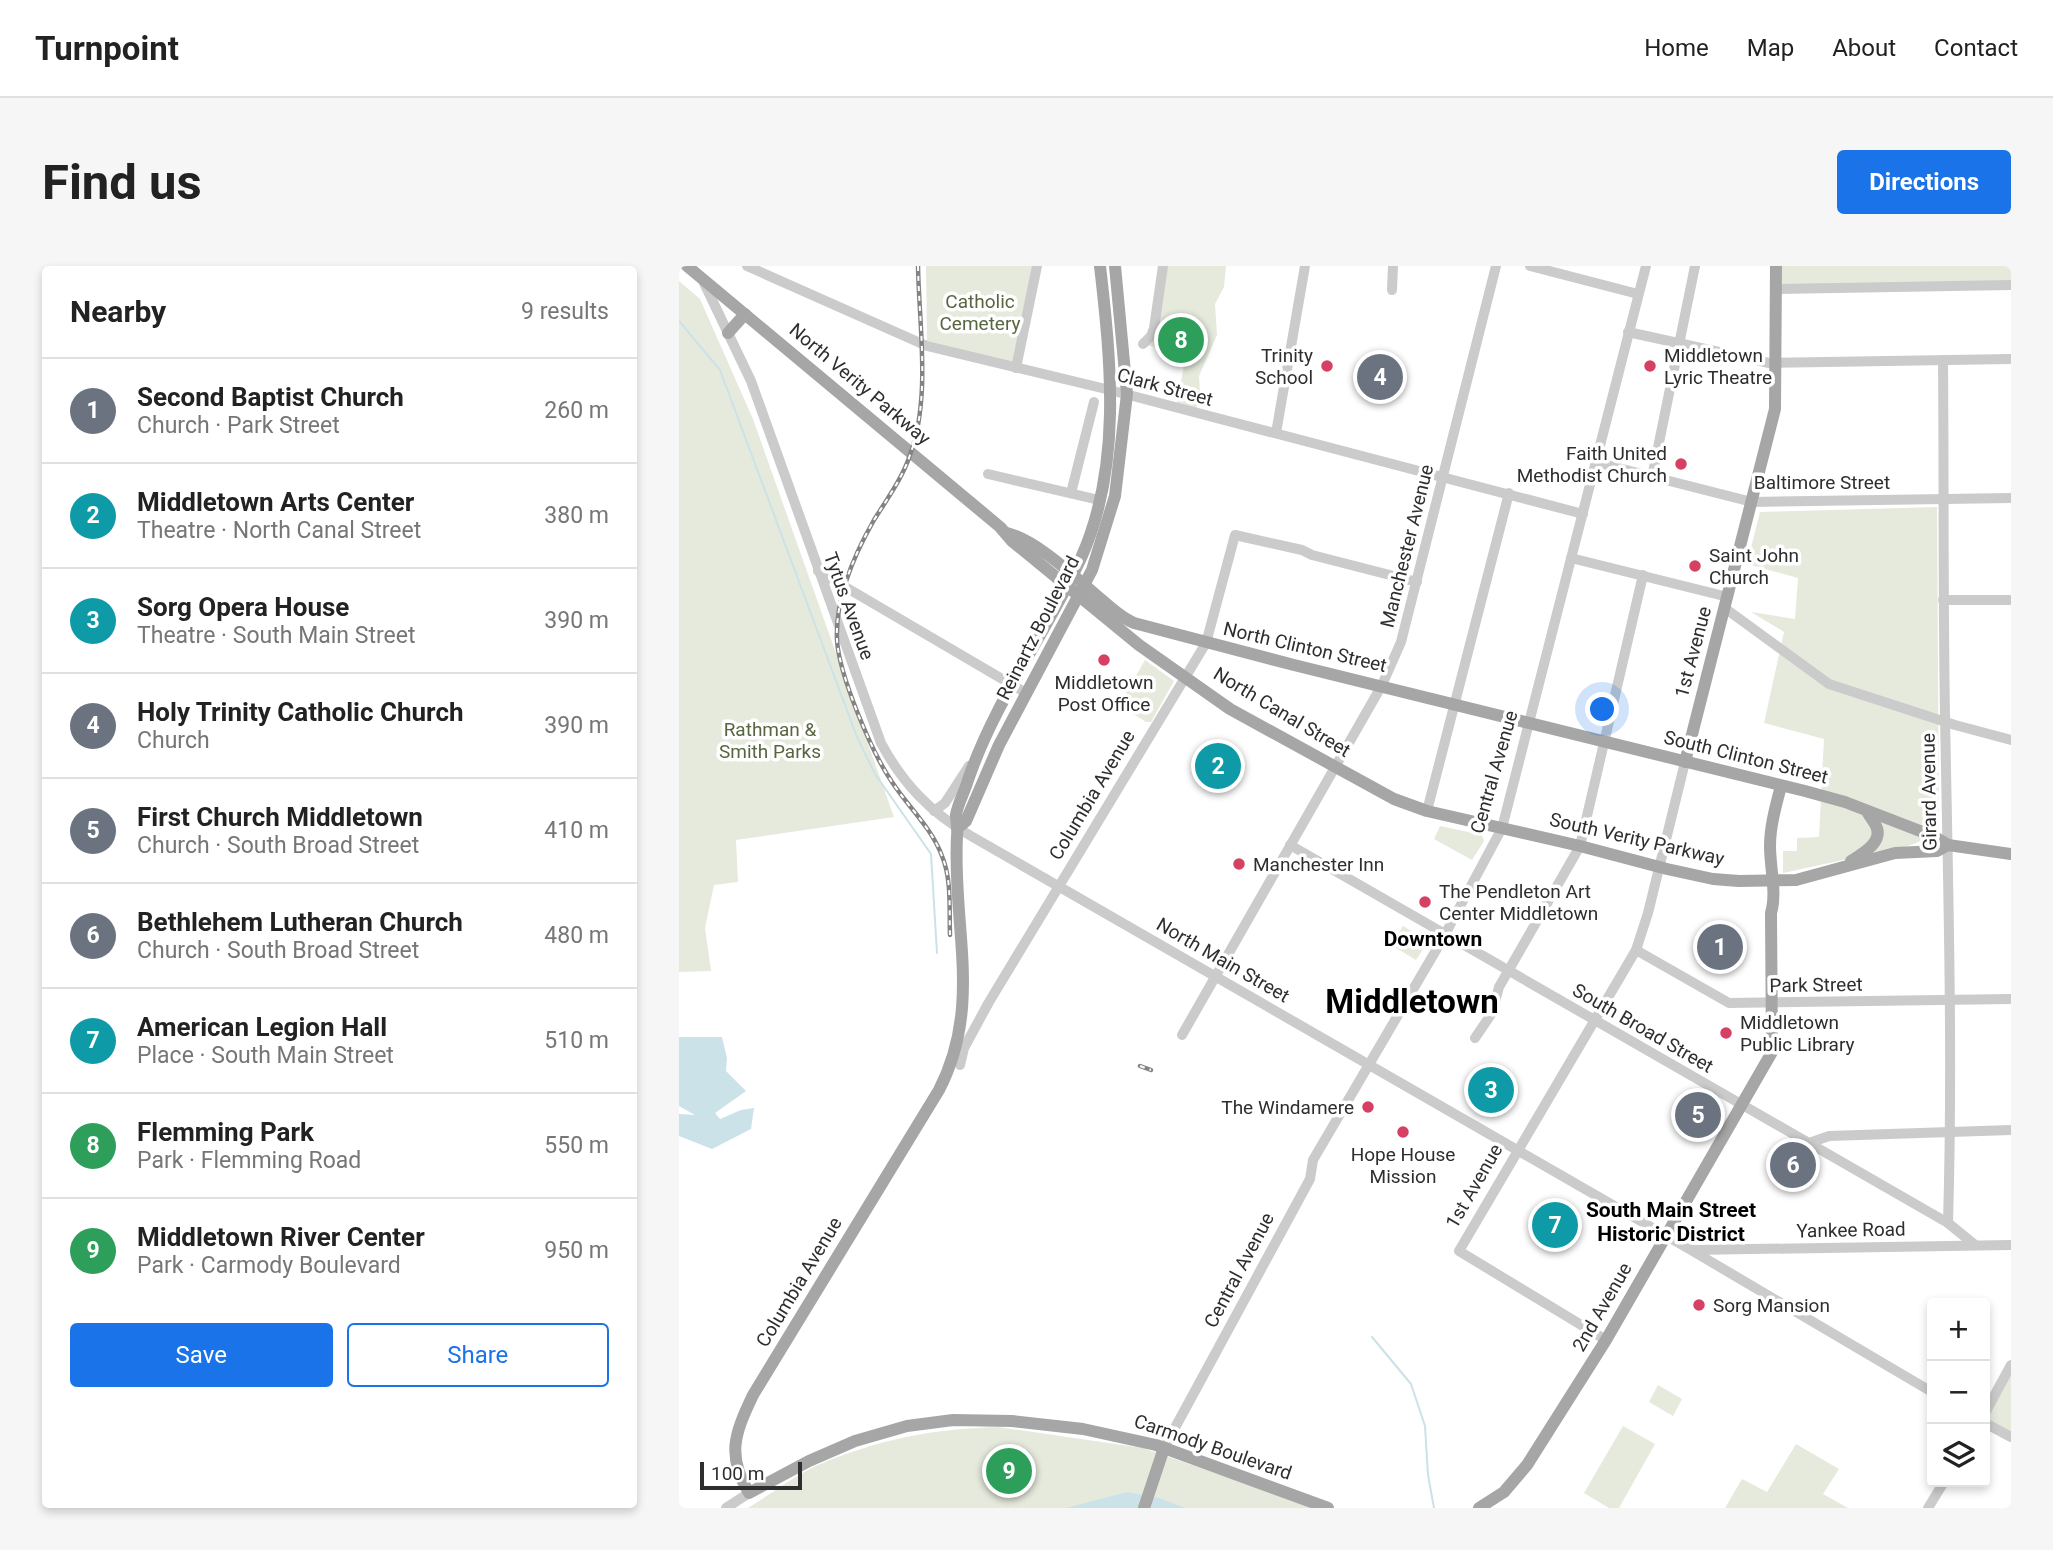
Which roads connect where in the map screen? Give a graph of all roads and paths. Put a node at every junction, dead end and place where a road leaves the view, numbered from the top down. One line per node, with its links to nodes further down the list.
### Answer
1 (687, 266): 16 (main road, North Verity Parkway)
2 (696, 266): 16 (street, Tytus Avenue)
3 (747, 266): 15 (street, Clark Street)
4 (1037, 266): 29 (street)
5 (1100, 266): 30 (main road, Reinartz Boulevard)
6 (1115, 266): 31 (main road, Reinartz Boulevard)
7 (1163, 266): 25 (street)
8 (1305, 266): 33 (street)
9 (1393, 266): 19 (street)
10 (1496, 266): 36 (street, Manchester Avenue)
11 (1530, 266): 20 (street)
12 (1646, 266): 20 (street, Central Avenue)
13 (1695, 266): 24 (street)
14 (1776, 266): 18 (main road, 1st Avenue)
15 (759, 268): 29 (street, Clark Street)
16 (702, 278): 21 (main road, North Verity Parkway); 22 (street, Tytus Avenue)
17 (2011, 285): 18 (street)
18 (1776, 289): 28 (main road, 1st Avenue)
19 (1392, 290)
20 (1638, 294): 23 (street, Central Avenue)
21 (745, 314): 22 (main road); 48 (main road, North Verity Parkway)
22 (728, 332): 46 (street, Tytus Avenue)
23 (1628, 332): 24 (street); 34 (street, Central Avenue)
24 (1679, 343): 28 (street); 37 (street)
25 (1143, 344)
26 (2011, 359): 27 (street)
27 (1943, 360): 28 (street); 42 (street, Girard Avenue)
28 (1777, 363): 43 (main road, 1st Avenue)
29 (1016, 368): 30 (street, Clark Street)
30 (1110, 390): 31 (street, Clark Street); 41 (main road, Reinartz Boulevard)
31 (1126, 394): 33 (street, Clark Street); 50 (main road, Reinartz Boulevard)
32 (1094, 401): 38 (street)
33 (1276, 433): 36 (street, Clark Street)
34 (1595, 462): 37 (street, Baltimore Street); 44 (street, Central Avenue)
35 (988, 474): 38 (street)
36 (1442, 476): 39 (street, Clark Street); 49 (street, Manchester Avenue)
37 (1652, 477): 43 (street, Baltimore Street)
38 (1071, 493): 41 (street)
39 (1509, 493): 44 (street, Clark Street); 59 (street)
40 (2011, 498): 42 (street, Baltimore Street)
41 (1099, 500): 48 (main road, Reinartz Boulevard)
42 (1943, 500): 43 (street, Baltimore Street); 51 (street, Girard Avenue)
43 (1752, 502): 53 (main road, 1st Avenue)
44 (1583, 514): 45 (street, Central Avenue)
45 (1571, 558): 47 (street); 61 (street, Central Avenue)
46 (818, 571): 56 (street); 69 (street, Tytus Avenue)
47 (1643, 575): 53 (street); 63 (street)
48 (1069, 580): 50 (main road, North Canal Street); 56 (main road, Reinartz Boulevard)
49 (1417, 582): 54 (street, Columbia Avenue); 57 (street, Manchester Avenue)
50 (1081, 591): 54 (main road, North Clinton Street); 55 (main road, North Canal Street); 58 (main road, Reinartz Boulevard)
51 (1943, 600): 52 (street); 60 (street, Girard Avenue)
52 (2011, 600)
53 (1727, 603): 60 (street); 65 (main road, 1st Avenue)
54 (1206, 643): 55 (street, Columbia Avenue); 57 (main road, North Clinton Street)
55 (1186, 676): 66 (main road, North Canal Street); 80 (street, Columbia Avenue)
56 (1012, 685): 58 (street); 64 (main road, Reinartz Boulevard)
57 (1382, 685): 59 (main road, North Clinton Street); 66 (street, Manchester Avenue)
58 (1026, 693): 71 (main road, Reinartz Boulevard)
59 (1453, 704): 61 (main road, North Clinton Street); 70 (street)
60 (1945, 722): 62 (street); 74 (street, Girard Avenue)
61 (1529, 723): 63 (main road, South Clinton Street); 72 (street, Central Avenue)
62 (2011, 740)
63 (1606, 742): 65 (main road, South Clinton Street); 75 (street)
64 (977, 754): 69 (street); 71 (main road, Reinartz Boulevard)
65 (1685, 762): 67 (main road, South Clinton Street); 77 (street, 1st Avenue)
66 (1335, 766): 70 (main road, North Canal Street); 73 (street, Manchester Avenue)
67 (1781, 786): 68 (main road, South Clinton Street); 79 (main road, 2nd Avenue)
68 (1866, 810): 74 (main road, South Clinton Street); 78 (main road)
69 (934, 811): 71 (street, Tytus Avenue)
70 (1427, 811): 72 (main road, North Canal Street)
71 (958, 828): 80 (street, Tytus Avenue); 91 (main road, Reinartz Boulevard)
72 (1501, 828): 75 (main road, South Verity Parkway); 81 (street, Central Avenue)
73 (1290, 845): 81 (street, South Broad Street); 84 (street, Manchester Avenue)
74 (1948, 845): 76 (main road, South Verity Parkway); 78 (main road, South Verity Parkway); 85 (street, Girard Avenue)
75 (1580, 846): 77 (main road, South Verity Parkway); 83 (street)
76 (2011, 854)
77 (1658, 866): 79 (main road, South Verity Parkway); 82 (street, 1st Avenue)
78 (1842, 867): 79 (main road, South Verity Parkway)
79 (1771, 882): 87 (main road, 2nd Avenue)
80 (1059, 886): 84 (street, North Main Street); 91 (street, Columbia Avenue)
81 (1445, 935): 83 (street, South Broad Street); 92 (street, Central Avenue)
82 (1636, 950): 87 (street, Park Street); 88 (street, 1st Avenue)
83 (1509, 971): 88 (street, South Broad Street); 90 (street)
84 (1215, 976): 89 (street, Manchester Avenue); 92 (street, North Main Street)
85 (1949, 999): 86 (street, Park Street); 87 (street, Park Street); 95 (street, Girard Avenue)
86 (2011, 999)
87 (1771, 1003): 93 (main road, 2nd Avenue)
88 (1596, 1021): 93 (street, South Broad Street); 97 (street, 1st Avenue)
89 (1182, 1035)
90 (1475, 1038)
91 (956, 1063): 111 (main road, Columbia Avenue)
92 (1369, 1065): 97 (street, North Main Street); 109 (street, Central Avenue)
93 (1740, 1104): 96 (street, South Broad Street); 99 (main road, 2nd Avenue)
94 (2011, 1130): 95 (street)
95 (1951, 1132): 96 (street); 98 (street, Girard Avenue)
96 (1809, 1143): 98 (street, South Broad Street)
97 (1516, 1151): 99 (street, North Main Street); 103 (street, 1st Avenue)
98 (1948, 1223): 100 (street, South Broad Street)
99 (1665, 1236): 102 (street, North Main Street); 103 (main road, 2nd Avenue)
100 (1975, 1245): 101 (street, Yankee Road); 102 (street, Yankee Road)
101 (2011, 1245)
102 (1691, 1250): 105 (street, North Main Street)
103 (1606, 1340): 112 (main road, 2nd Avenue)
104 (2011, 1365): 106 (street)
105 (1927, 1389)
106 (1990, 1404)
107 (1987, 1424): 108 (street)
108 (2011, 1437)
109 (1164, 1448): 111 (main road, Carmody Boulevard); 114 (main road, Central Avenue); 115 (main road, Carmody Boulevard)
110 (1941, 1487): 116 (street)
111 (750, 1493): 113 (street, Carmody Boulevard)
112 (1481, 1507)
113 (726, 1508)
114 (1144, 1508)
115 (1328, 1508)
116 (1928, 1508)

